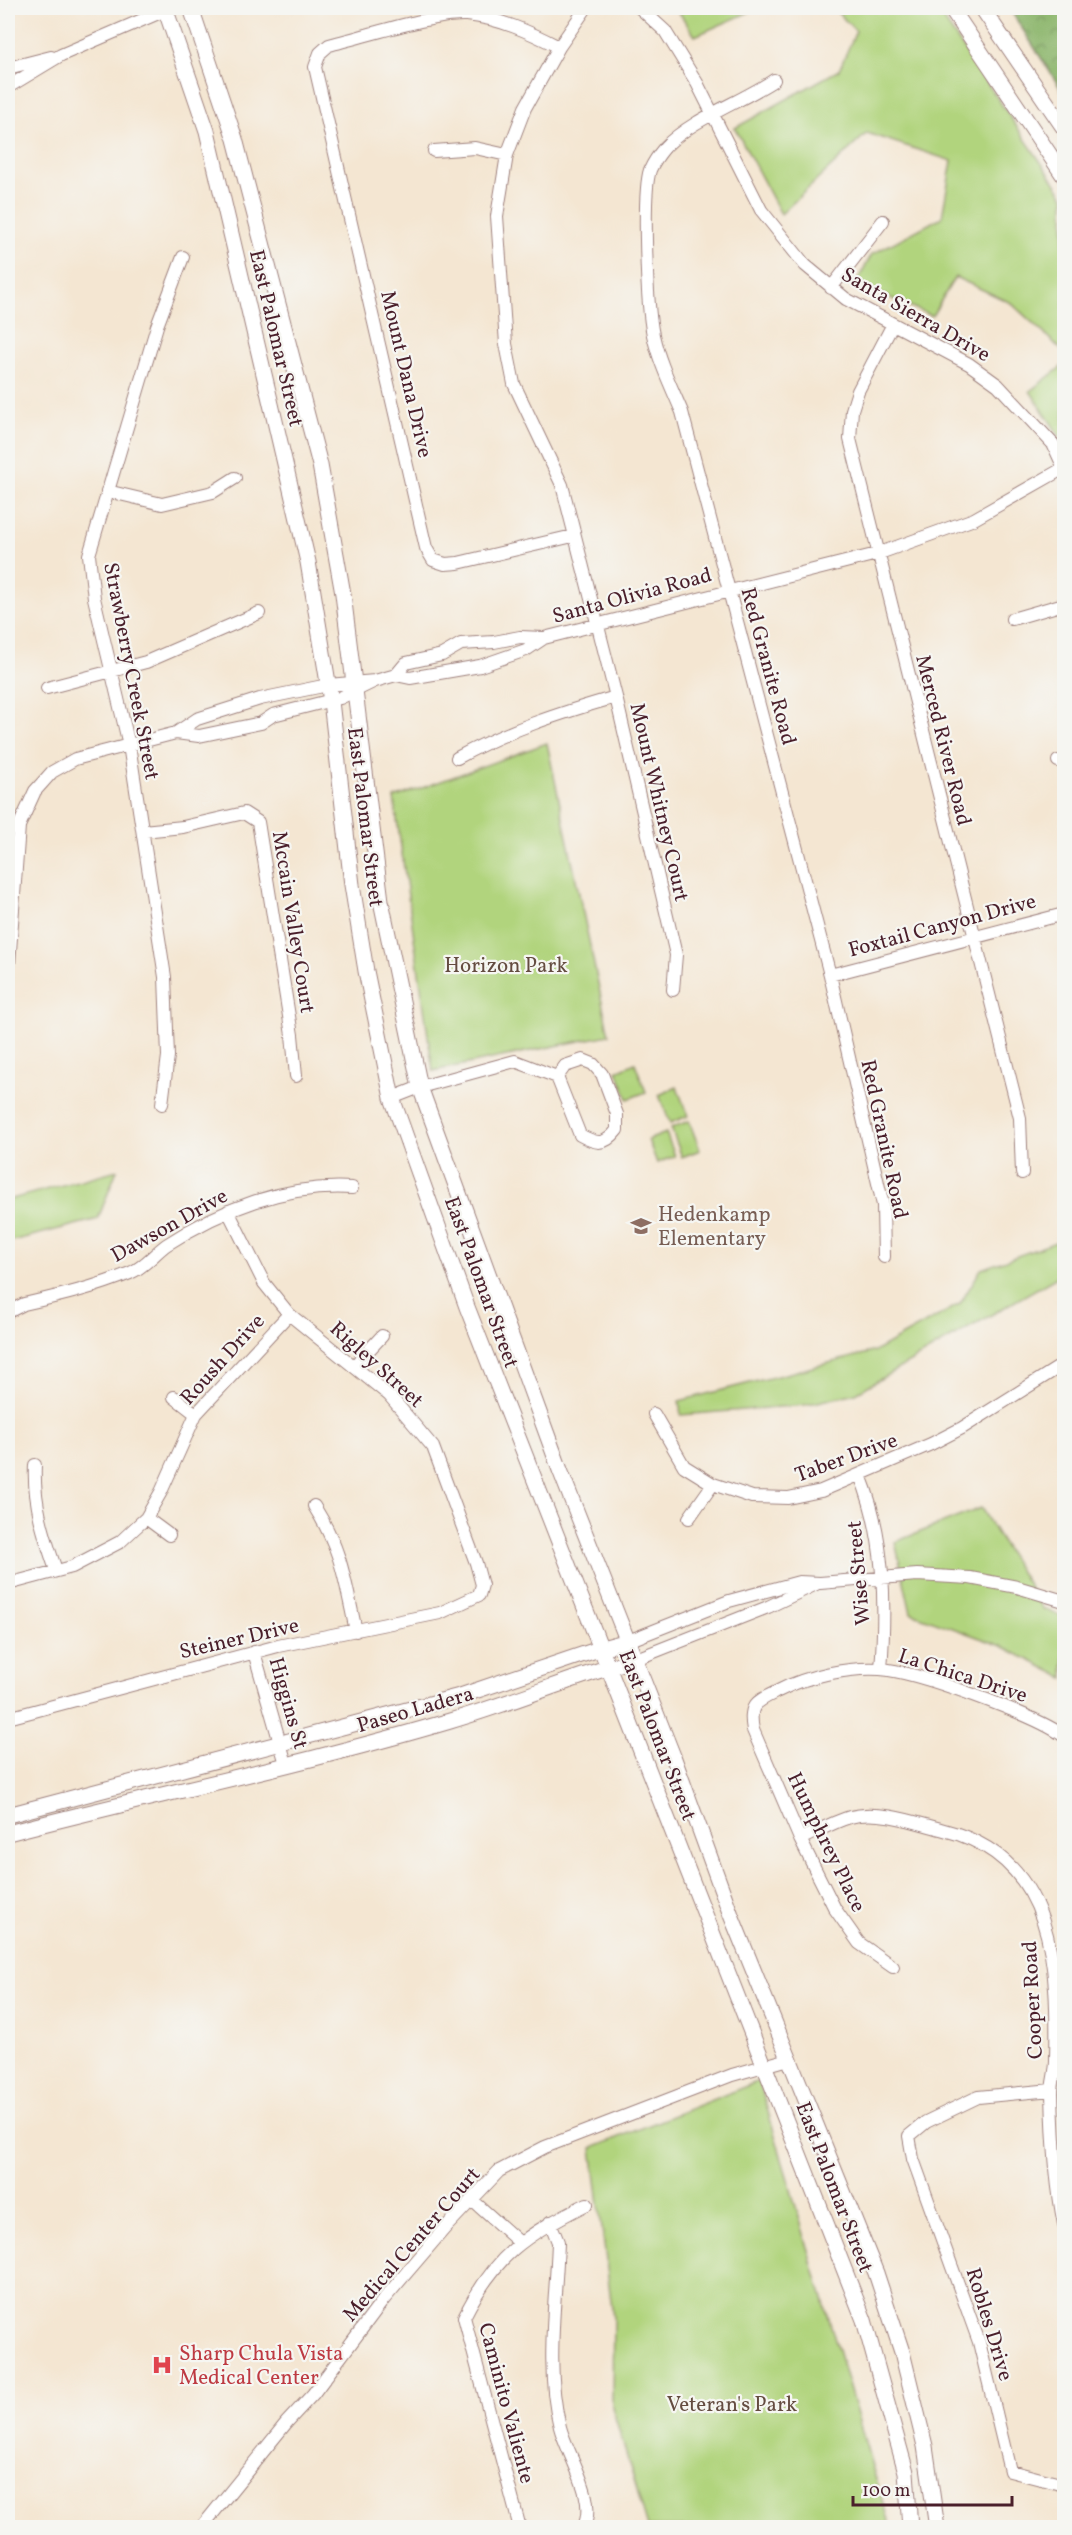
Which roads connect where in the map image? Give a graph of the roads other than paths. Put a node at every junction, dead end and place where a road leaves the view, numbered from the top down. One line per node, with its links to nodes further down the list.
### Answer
1 (167, 8): 8 (street); 34 (main road, East Palomar Street)
2 (191, 8): 35 (main road, East Palomar Street)
3 (586, 8): 7 (street, Mount Whitney Court)
4 (640, 8): 12 (street, Santa Sierra Drive)
5 (951, 8): 16 (main road)
6 (982, 8): 13 (main road)
7 (559, 46): 15 (street, Mount Whitney Court); 24 (street, Mount Dana Drive)
8 (61, 55): 9 (street); 11 (street)
9 (8, 68)
10 (774, 80): 12 (street, Red Granite Road)
11 (8, 87)
12 (713, 115): 19 (street, Santa Sierra Drive); 26 (street, Red Granite Road)
13 (1065, 128)
14 (434, 151): 15 (street)
15 (507, 154): 24 (street, Mount Whitney Court)
16 (1065, 176)
17 (883, 220): 19 (street)
18 (183, 258): 23 (street, Strawberry Creek Street)
19 (831, 288): 20 (street, Santa Sierra Drive)
20 (893, 324): 21 (street, Santa Sierra Drive); 25 (street, Merced River Road)
21 (1065, 468): 25 (street, Santa Olivia Road)
22 (235, 478): 23 (street)
23 (107, 491): 32 (street, Strawberry Creek Street)
24 (573, 536): 30 (street, Mount Whitney Court)
25 (877, 554): 26 (street, Santa Olivia Road); 44 (street, Merced River Road)
26 (729, 590): 30 (street, Santa Olivia Road); 45 (street, Red Granite Road)
27 (1065, 604): 29 (street)
28 (259, 614): 32 (street)
29 (1012, 619)
30 (597, 625): 31 (street, Santa Olivia Road); 37 (street, Mount Whitney Court)
31 (544, 638): 33 (street, Santa Olivia Road); 33 (street, Santa Olivia Road)
32 (113, 671): 36 (street); 40 (street, Strawberry Creek Street)
33 (396, 675): 35 (street, Santa Olivia Road)
34 (328, 685): 35 (street, Santa Olivia Road); 38 (main road, East Palomar Street); 39 (street, Santa Olivia Road)
35 (354, 687): 38 (street, Santa Olivia Road); 50 (main road, East Palomar Street)
36 (47, 688)
37 (616, 698): 41 (street); 47 (street, Mount Whitney Court)
38 (331, 701): 39 (street, Santa Olivia Road); 51 (main road, East Palomar Street)
39 (176, 733): 40 (street, Santa Olivia Road)
40 (129, 745): 42 (street, Strawberry Creek Street); 46 (street, Santa Olivia Road)
41 (458, 758)
42 (143, 831): 48 (street, Mccain Valley Court); 52 (street, Strawberry Creek Street)
43 (1065, 914): 44 (street, Foxtail Canyon Drive)
44 (973, 937): 45 (street, Foxtail Canyon Drive); 53 (street, Merced River Road)
45 (830, 975): 56 (street, Red Granite Road)
46 (8, 979)
47 (673, 990)
48 (296, 1076)
49 (557, 1077): 49 (street); 50 (street)
50 (420, 1088): 51 (street); 79 (main road, East Palomar Street)
51 (392, 1098): 80 (main road, East Palomar Street)
52 (162, 1104)
53 (1022, 1173)
54 (352, 1188): 55 (street, Dawson Drive)
55 (228, 1211): 57 (street, Dawson Drive); 58 (street, Rigley Street)
56 (884, 1257)
57 (8, 1312)
58 (289, 1314): 61 (street, Rigley Street); 63 (street, Roush Drive)
59 (382, 1336): 61 (street)
60 (1065, 1364): 66 (street, Taber Drive)
61 (355, 1365): 76 (street, Rigley Street)
62 (174, 1397): 63 (street)
63 (196, 1414): 69 (street, Roush Drive)
64 (654, 1414): 67 (street, Taber Drive)
65 (35, 1465): 72 (street)
66 (860, 1475): 67 (street, Taber Drive); 73 (street, Wise Street)
67 (713, 1484): 70 (street)
68 (314, 1506): 78 (street)
69 (146, 1518): 71 (street); 72 (street, Roush Drive)
70 (689, 1518)
71 (169, 1535)
72 (56, 1570): 75 (street, Roush Drive)
73 (881, 1577): 74 (street, Paseo Ladera); 77 (street, Paseo Ladera); 84 (street, Wise Street)
74 (820, 1583): 79 (street, Paseo Ladera); 82 (street, Paseo Ladera)
75 (8, 1584)
76 (479, 1595): 78 (street, Steiner Drive)
77 (1065, 1601)
78 (356, 1631): 81 (street, Steiner Drive)
79 (628, 1641): 80 (main road, Paseo Ladera); 82 (main road, East Palomar Street)
80 (602, 1648): 83 (main road, East Palomar Street); 88 (main road, Paseo Ladera)
81 (254, 1652): 86 (street, Steiner Drive); 88 (street, Higgins St)
82 (636, 1659): 83 (main road, Paseo Ladera); 95 (main road, East Palomar Street)
83 (609, 1667): 89 (main road, Paseo Ladera); 96 (main road, East Palomar Street)
84 (881, 1669): 85 (street, La Chica Drive); 87 (street, La Chica Drive)
85 (750, 1715): 92 (street, Humphrey Place)
86 (8, 1718)
87 (1065, 1736)
88 (279, 1744): 89 (street, Higgins St); 90 (main road, Paseo Ladera)
89 (285, 1764): 91 (main road, Paseo Ladera)
90 (8, 1815)
91 (8, 1833)
92 (800, 1839): 93 (street, Humphrey Place); 94 (street, Cooper Road)
93 (893, 1967)
94 (1060, 1989): 97 (street, Cooper Road)
95 (789, 2059): 96 (street, Medical Center Court); 108 (main road, East Palomar Street)
96 (764, 2066): 98 (street, Medical Center Court); 107 (main road, East Palomar Street)
97 (1052, 2090): 101 (street, Cooper Road); 103 (street, Robles Drive)
98 (472, 2200): 102 (street); 104 (street, Medical Center Court)
99 (587, 2204): 100 (street, Caminito Valiente)
100 (550, 2222): 102 (street, Caminito Valiente); 106 (street)
101 (1065, 2224)
102 (519, 2242): 105 (street, Caminito Valiente)
103 (1065, 2485)
104 (201, 2528)
105 (520, 2528)
106 (583, 2528)
107 (910, 2528)
108 (937, 2528)

